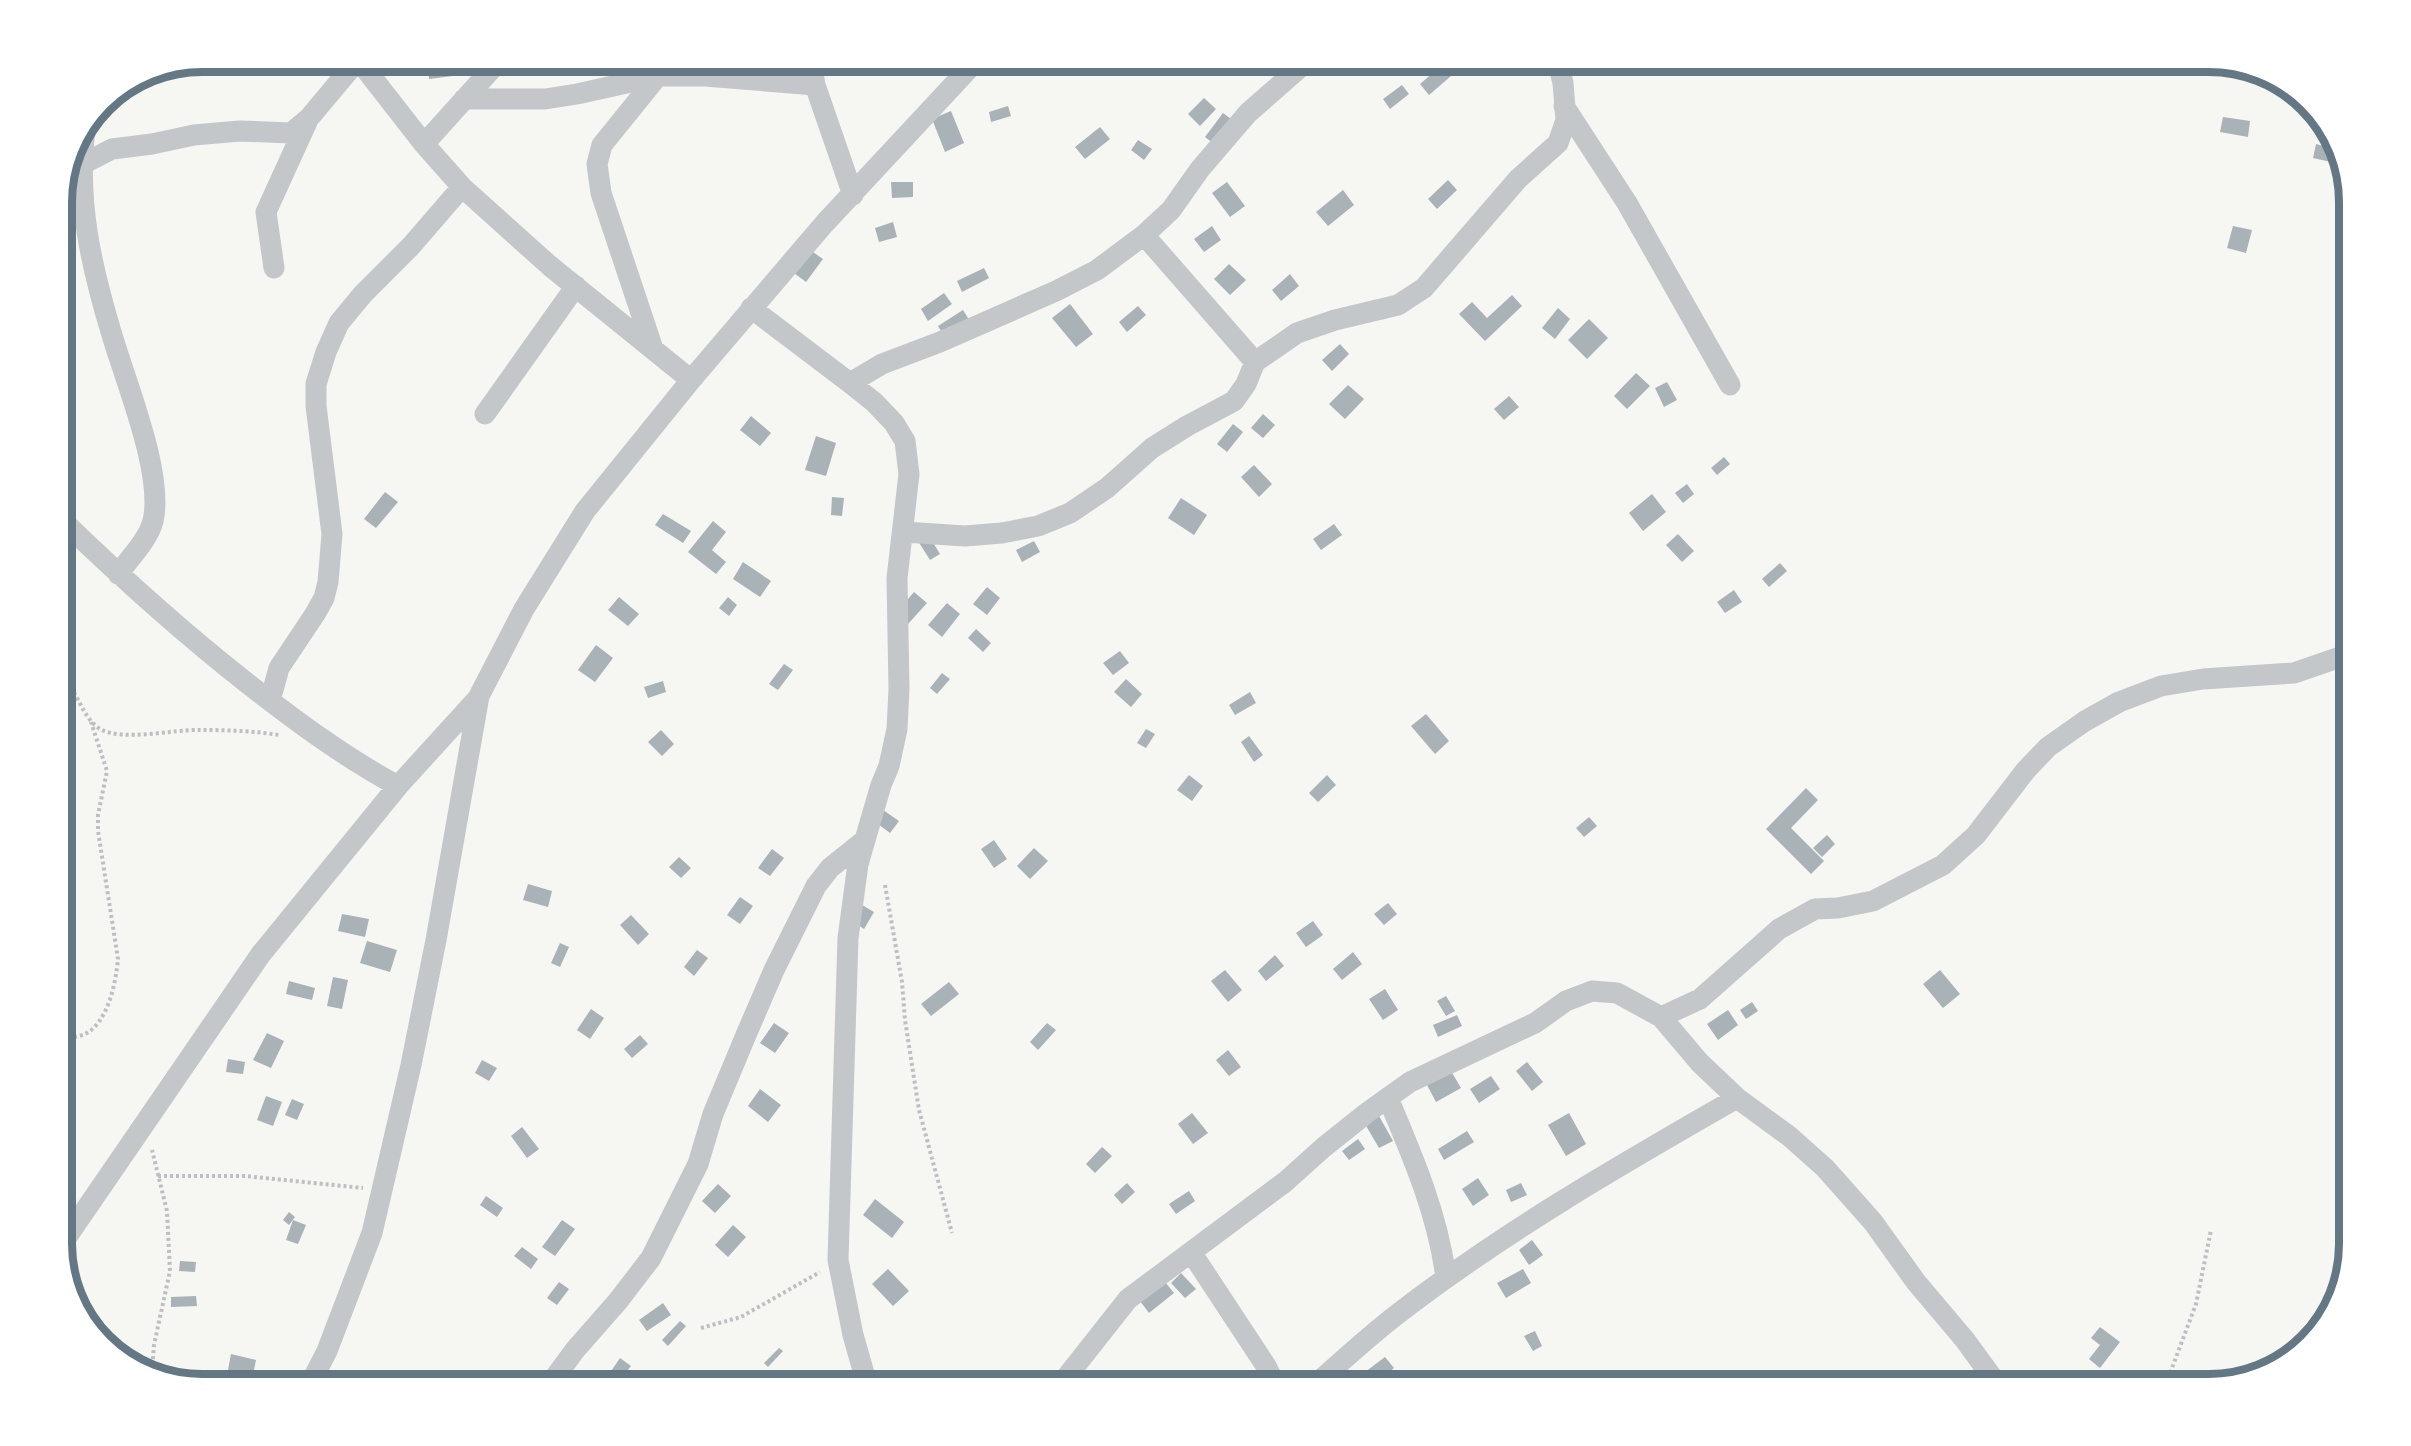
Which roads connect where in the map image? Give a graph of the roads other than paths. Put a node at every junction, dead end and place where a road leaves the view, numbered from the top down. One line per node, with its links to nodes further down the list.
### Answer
1 (349, 72): 14 (street)
2 (366, 72): 15 (street)
3 (489, 72): 12 (street)
4 (653, 72): 12 (street)
5 (661, 72): 24 (street)
6 (681, 72): 11 (street)
7 (813, 72): 11 (street)
8 (966, 72): 19 (street)
9 (1295, 72): 20 (street)
10 (1560, 72): 13 (street)
11 (815, 85): 19 (street)
12 (464, 99): 15 (street)
13 (1564, 106): 25 (street); 28 (street)
14 (309, 118): 16 (street); 21 (street)
15 (424, 144): 18 (street)
16 (78, 163)
17 (77, 165): 32 (street)
18 (462, 187): 22 (street); 35 (street)
19 (853, 195): 23 (street)
20 (1144, 235): 25 (street); 27 (street)
21 (274, 268)
22 (576, 286): 24 (street); 29 (street)
23 (752, 309): 26 (street); 27 (street)
24 (654, 350): 26 (street)
25 (1255, 362): 31 (street)
26 (690, 381): 34 (street)
27 (850, 382): 31 (street)
28 (1730, 385)
29 (485, 414)
30 (72, 530): 32 (street)
31 (904, 532): 37 (street)
32 (118, 574): 35 (street)
33 (2339, 657): 38 (street)
34 (479, 696): 36 (street); 44 (street)
35 (268, 699): 36 (street)
36 (398, 786): 41 (street)
37 (866, 840): 45 (street); 46 (street)
38 (1661, 1017): 39 (street); 40 (street)
39 (1388, 1098): 42 (street); 43 (street)
40 (1737, 1098): 43 (street); 50 (street)
41 (72, 1229)
42 (1191, 1252): 47 (street); 48 (street)
43 (1446, 1278): 49 (street)
44 (315, 1374)
45 (557, 1374)
46 (864, 1374)
47 (1069, 1374)
48 (1270, 1374)
49 (1328, 1374)
50 (1990, 1374)

